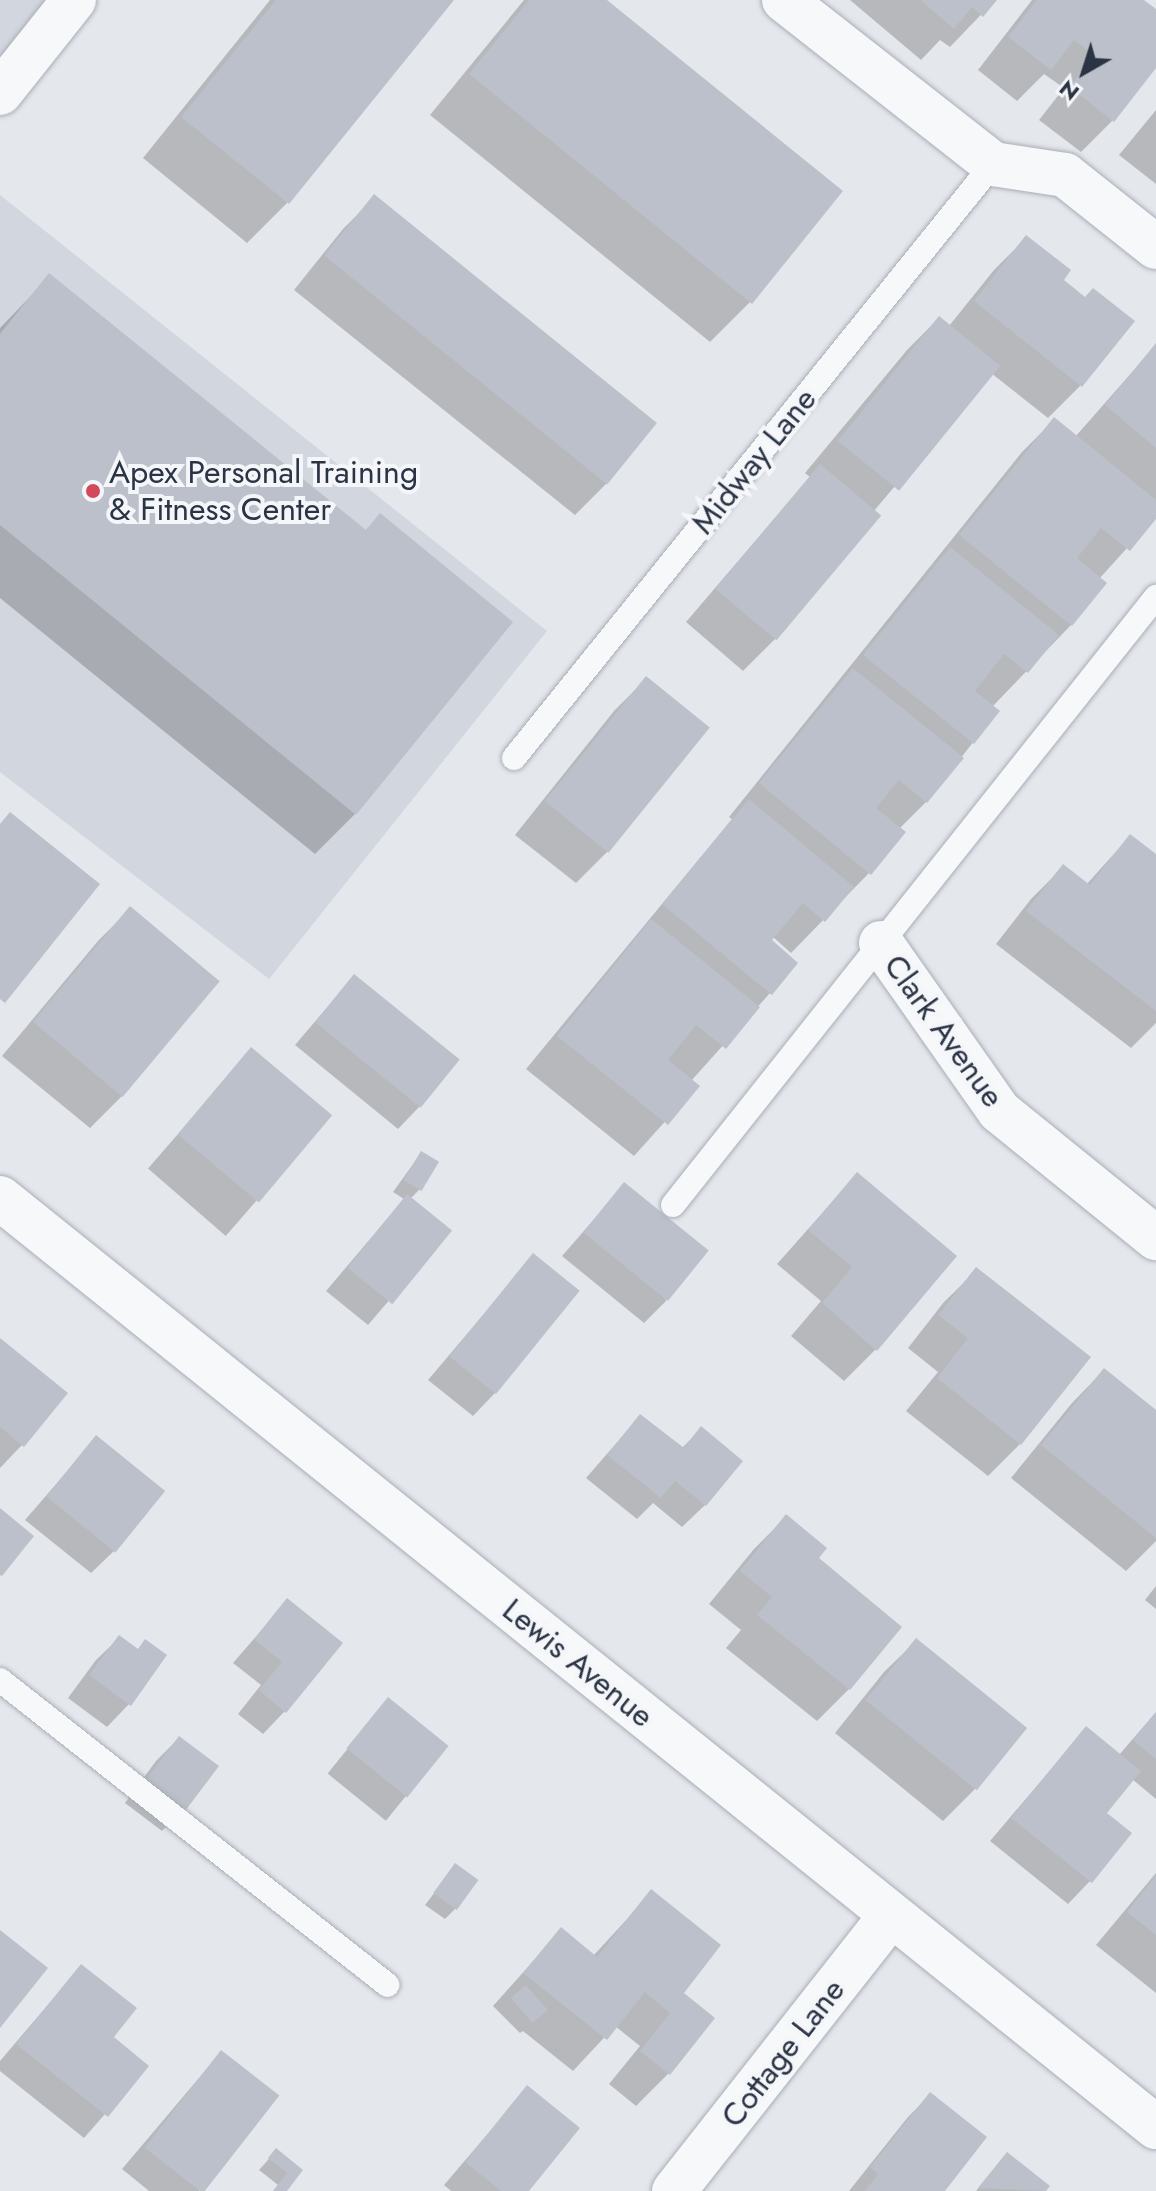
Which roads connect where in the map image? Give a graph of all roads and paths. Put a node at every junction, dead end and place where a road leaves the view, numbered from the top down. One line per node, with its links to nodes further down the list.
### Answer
1 (74, 0): 3 (street)
2 (784, 0): 4 (street)
3 (0, 93)
4 (993, 164): 5 (street); 7 (lane, Midway Lane)
5 (1156, 247)
6 (1156, 597): 8 (lane)
7 (514, 758)
8 (881, 943): 10 (lane); 11 (street, Clark Avenue)
9 (0, 1198): 13 (street, Lewis Avenue)
10 (673, 1205)
11 (1156, 1238)
12 (0, 1680): 14 (lane)
13 (891, 1915): 15 (street, Lewis Avenue); 16 (street, Cottage Lane)
14 (387, 1985)
15 (1156, 2127)
16 (674, 2191)

